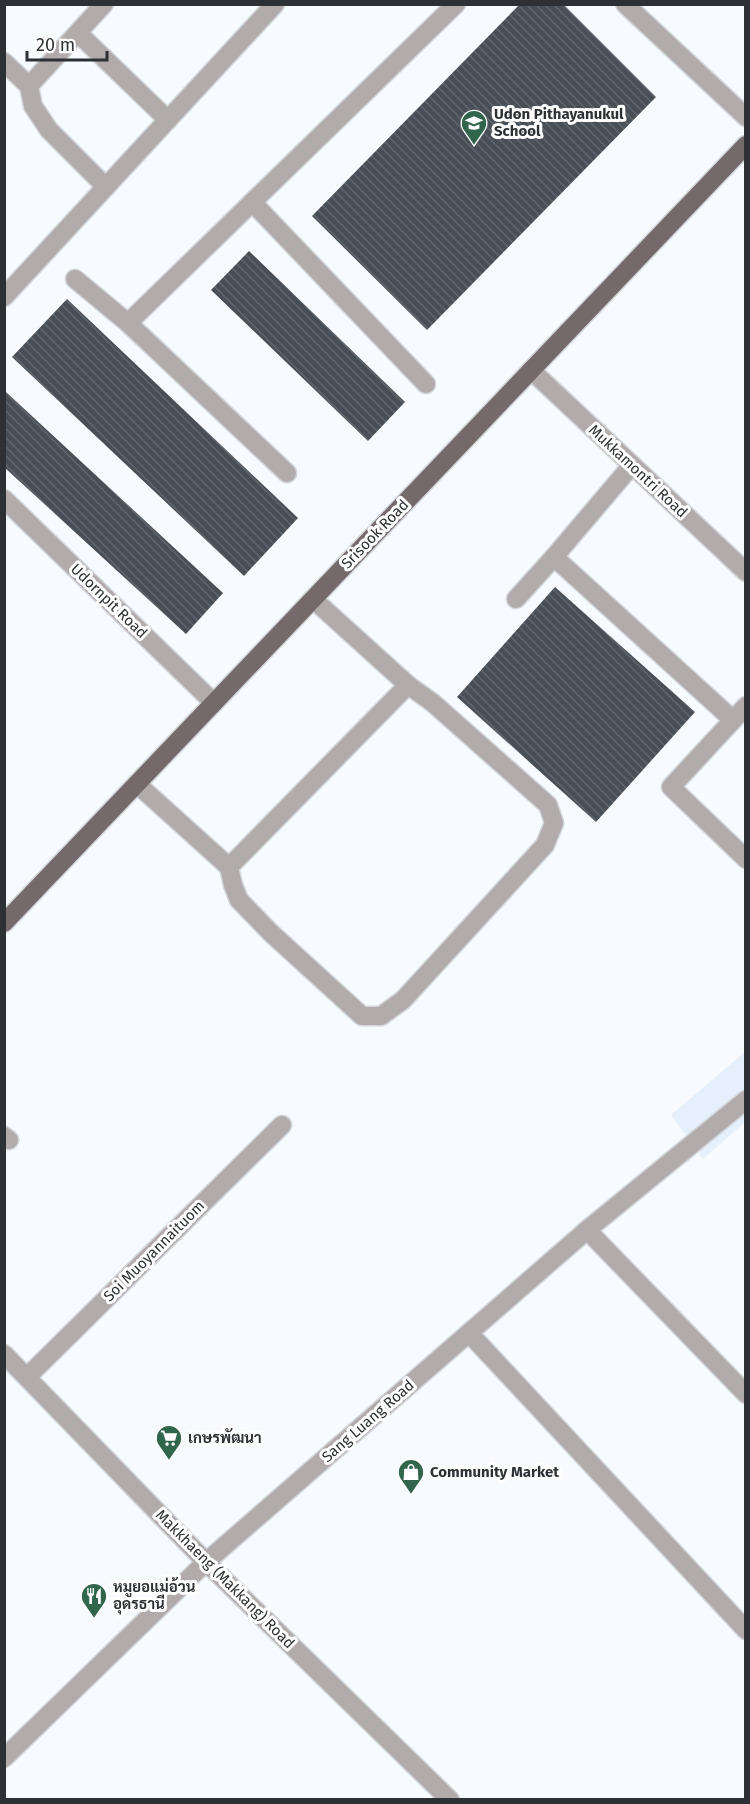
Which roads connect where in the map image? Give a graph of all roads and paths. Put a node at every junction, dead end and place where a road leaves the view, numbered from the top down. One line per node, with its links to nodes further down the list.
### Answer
1 (104, 4): 5 (street)
2 (275, 4): 9 (street)
3 (456, 4): 12 (street)
4 (625, 4): 8 (street)
5 (78, 33): 7 (street); 9 (street)
6 (4, 62): 7 (street)
7 (29, 86): 11 (street)
8 (746, 117)
9 (168, 120): 11 (street)
10 (746, 145): 16 (main road, Srisook Road)
11 (106, 187): 14 (street)
12 (252, 202): 15 (street); 17 (street)
13 (75, 279): 15 (street)
14 (4, 297)
15 (128, 323): 19 (street)
16 (531, 370): 18 (street, Mukkamontri Road); 23 (main road, Srisook Road)
17 (426, 384)
18 (632, 465): 21 (street); 22 (street, Mukkamontri Road)
19 (286, 473)
20 (4, 499): 26 (street, Udornpit Road)
21 (554, 557): 24 (street); 28 (street)
22 (746, 573)
23 (313, 599): 25 (street); 26 (main road, Srisook Road)
24 (516, 599)
25 (408, 685): 31 (street); 31 (street)
26 (214, 703): 29 (main road, Srisook Road)
27 (746, 706): 28 (street)
28 (732, 719): 30 (street)
29 (137, 784): 31 (street); 32 (main road, Srisook Road)
30 (746, 859)
31 (229, 867)
32 (4, 923)
33 (746, 1100): 35 (street, Sang Luang Road)
34 (282, 1125): 38 (street, Soi Muoyannaituom)
35 (587, 1230): 36 (street, Sang Luang Road); 39 (street)
36 (469, 1333): 40 (street, Sang Luang Road); 41 (street)
37 (4, 1354): 38 (street, Makkhaeng (Makkang) Road)
38 (27, 1377): 40 (street, Makkhaeng (Makkang) Road)
39 (746, 1394)
40 (206, 1562): 42 (street, Sang Luang Road); 43 (street, Makkhaeng (Makkang) Road)
41 (746, 1630)
42 (4, 1758)
43 (450, 1800)

